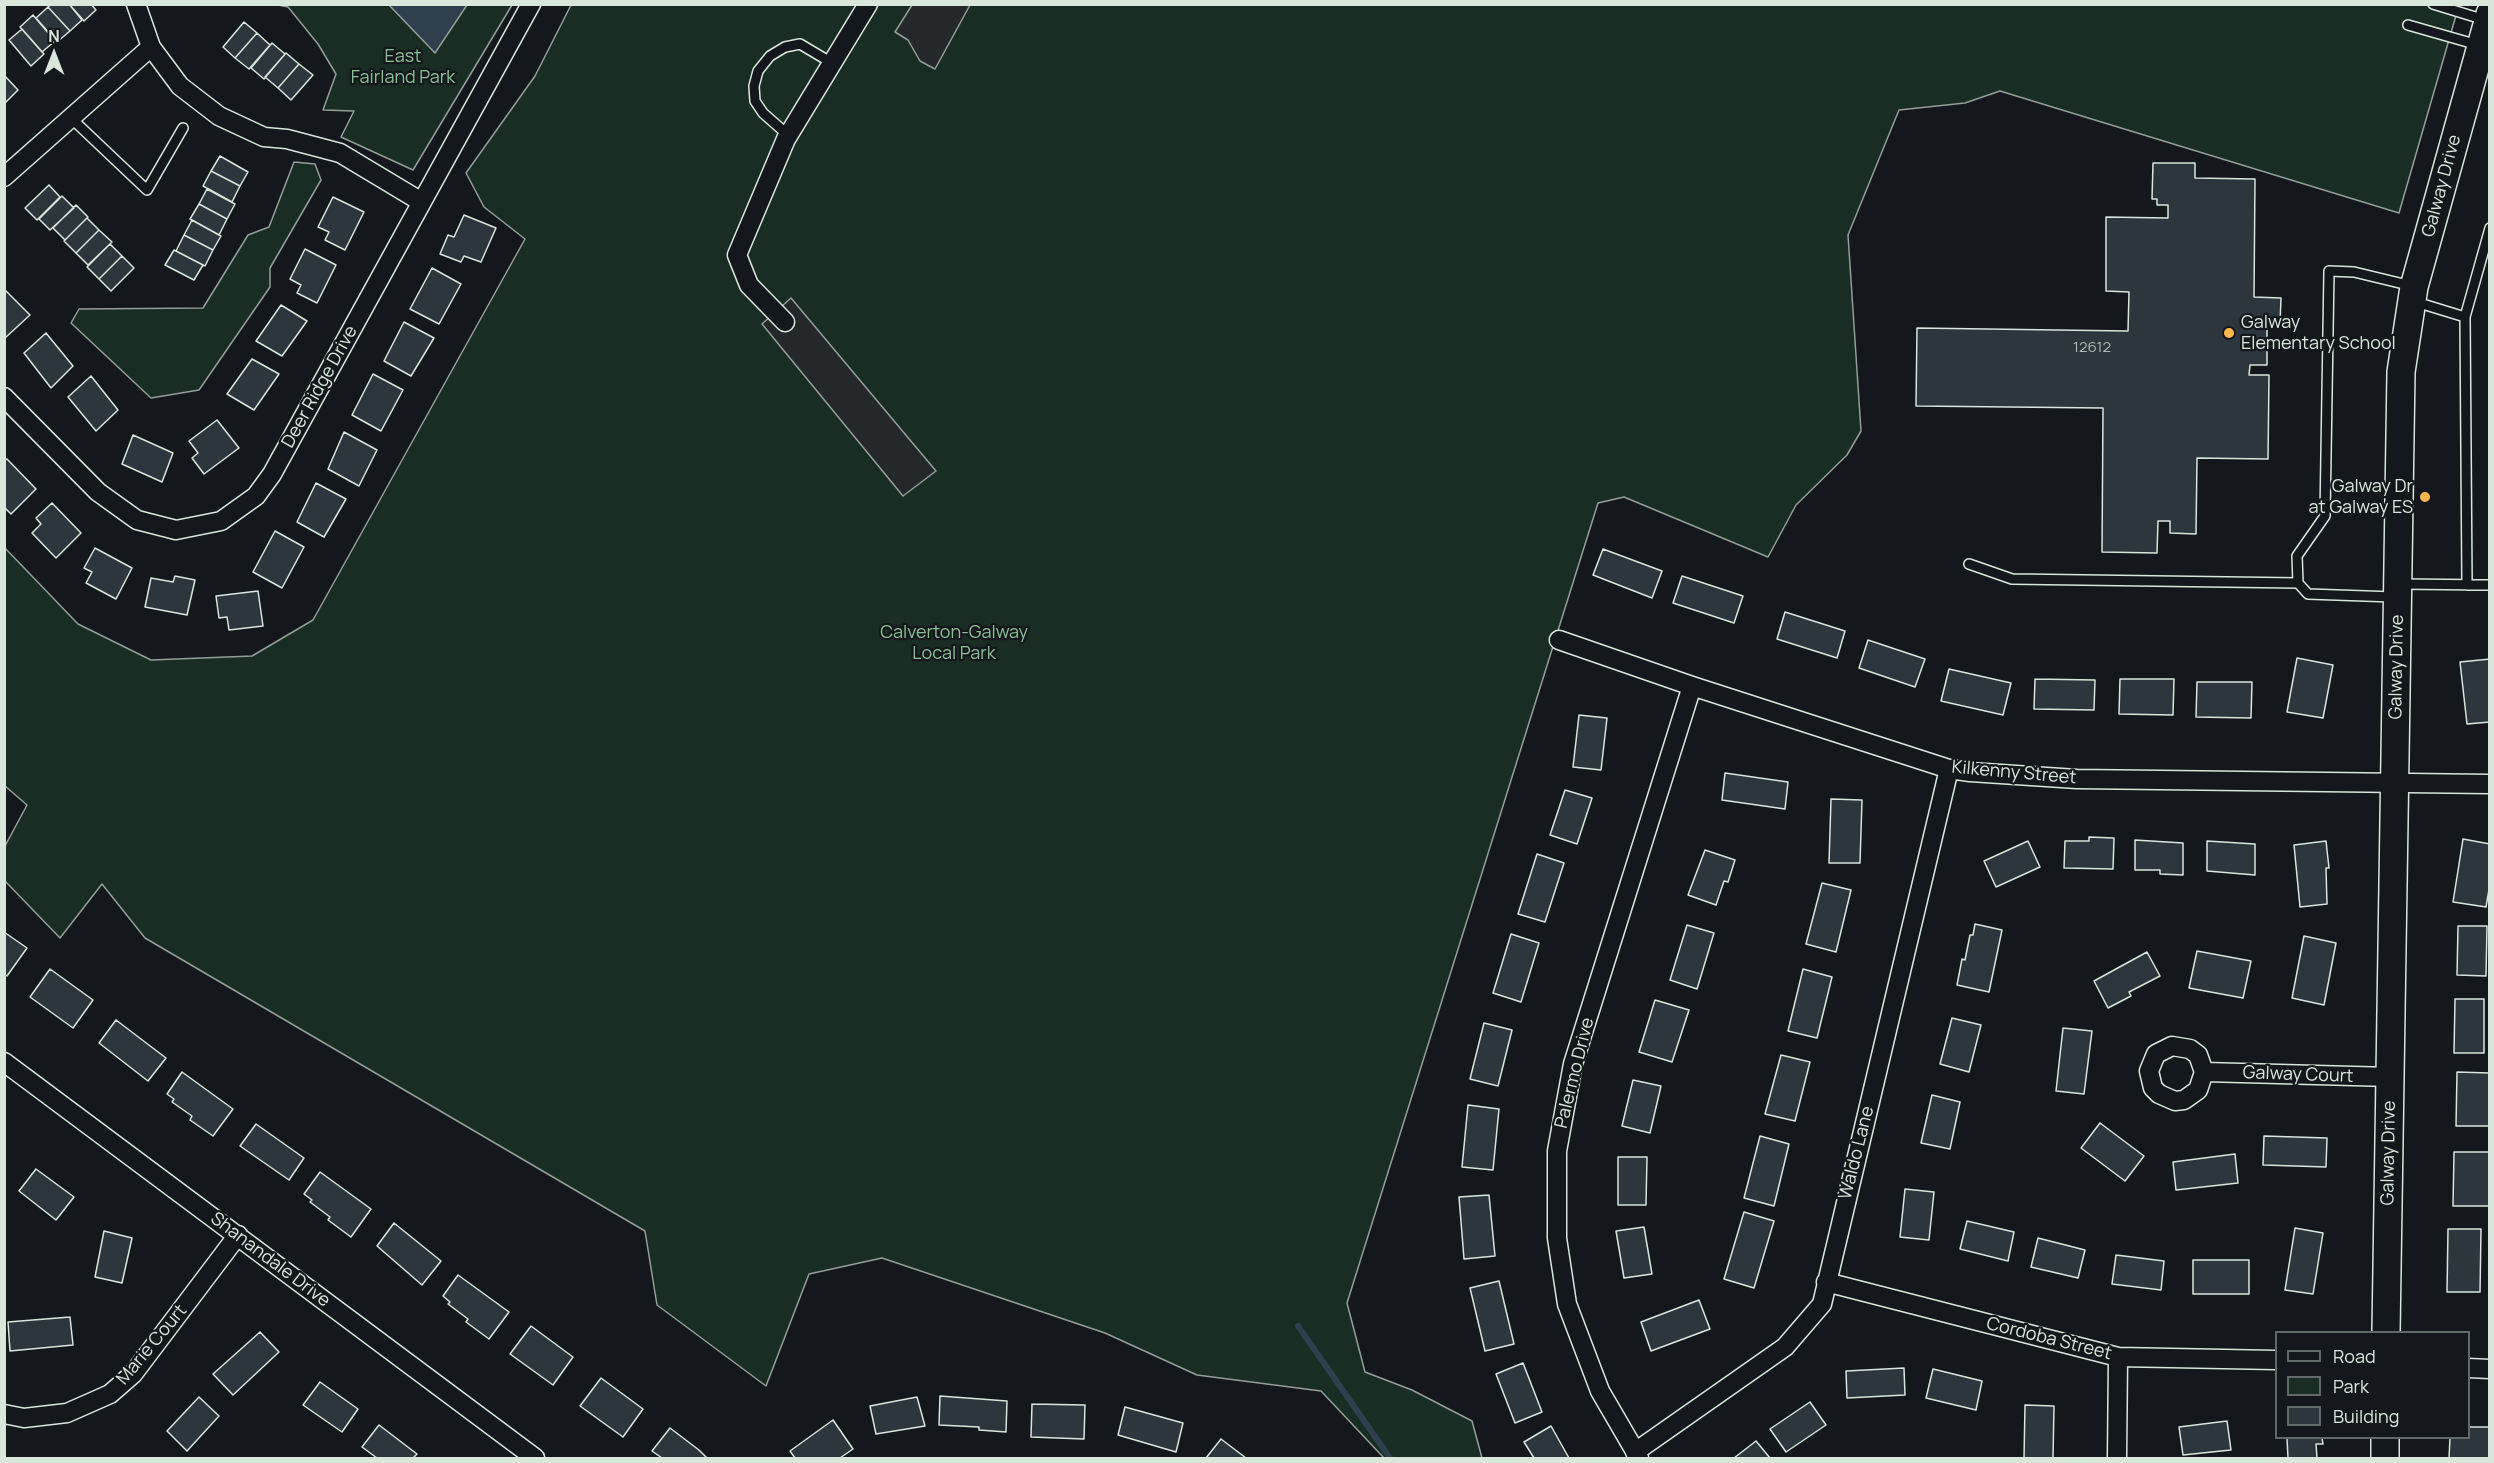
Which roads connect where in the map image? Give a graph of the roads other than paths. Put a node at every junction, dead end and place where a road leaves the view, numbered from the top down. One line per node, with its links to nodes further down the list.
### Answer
1 (136, 4): 7 (street)
2 (531, 4): 13 (street, Deer Ridge Drive)
3 (868, 4): 8 (street)
4 (2433, 4): 6 (lane)
5 (2408, 25): 6 (lane)
6 (2486, 27): 15 (street, Galway Drive)
7 (151, 46): 9 (street); 13 (street)
8 (832, 63): 11 (street); 11 (lane)
9 (71, 118): 10 (lane); 12 (street)
10 (183, 128)
11 (788, 135): 17 (street)
12 (4, 177)
13 (420, 201): 18 (street, Deer Ridge Drive)
14 (2490, 228): 16 (lane)
15 (2413, 294): 16 (lane); 20 (lane); 23 (street, Galway Drive)
16 (2465, 317): 21 (lane)
17 (785, 322)
18 (4, 397)
19 (1969, 564): 20 (lane)
20 (2298, 583): 23 (lane)
21 (2467, 585): 22 (lane); 23 (lane)
22 (2490, 585)
23 (2398, 590): 27 (street, Galway Drive)
24 (1559, 640): 25 (street, Kilkenny Street)
25 (1692, 686): 26 (street, Kilkenny Street); 41 (street, Palermo Drive)
26 (1949, 769): 27 (street, Kilkenny Street); 33 (street, Waldo Lane)
27 (2395, 782): 28 (street, Kilkenny Street); 31 (street, Galway Drive)
28 (2490, 784)
29 (4, 1062): 32 (street, Shanandale Drive)
30 (2204, 1072): 31 (street, Galway Court)
31 (2391, 1077): 34 (street, Galway Drive)
32 (238, 1235): 39 (street, Marie Court); 42 (street, Shanandale Drive)
33 (1826, 1282): 35 (street, Cordoba Street); 41 (street, Waldo Lane)
34 (2386, 1331)
35 (2118, 1357): 36 (street, Cordoba Street); 43 (street)
36 (2275, 1360)
37 (2470, 1368): 38 (street)
38 (2490, 1369)
39 (4, 1414)
40 (2385, 1439): 44 (street)
41 (1637, 1455)
42 (535, 1458)
43 (2117, 1458)
44 (2385, 1458)

